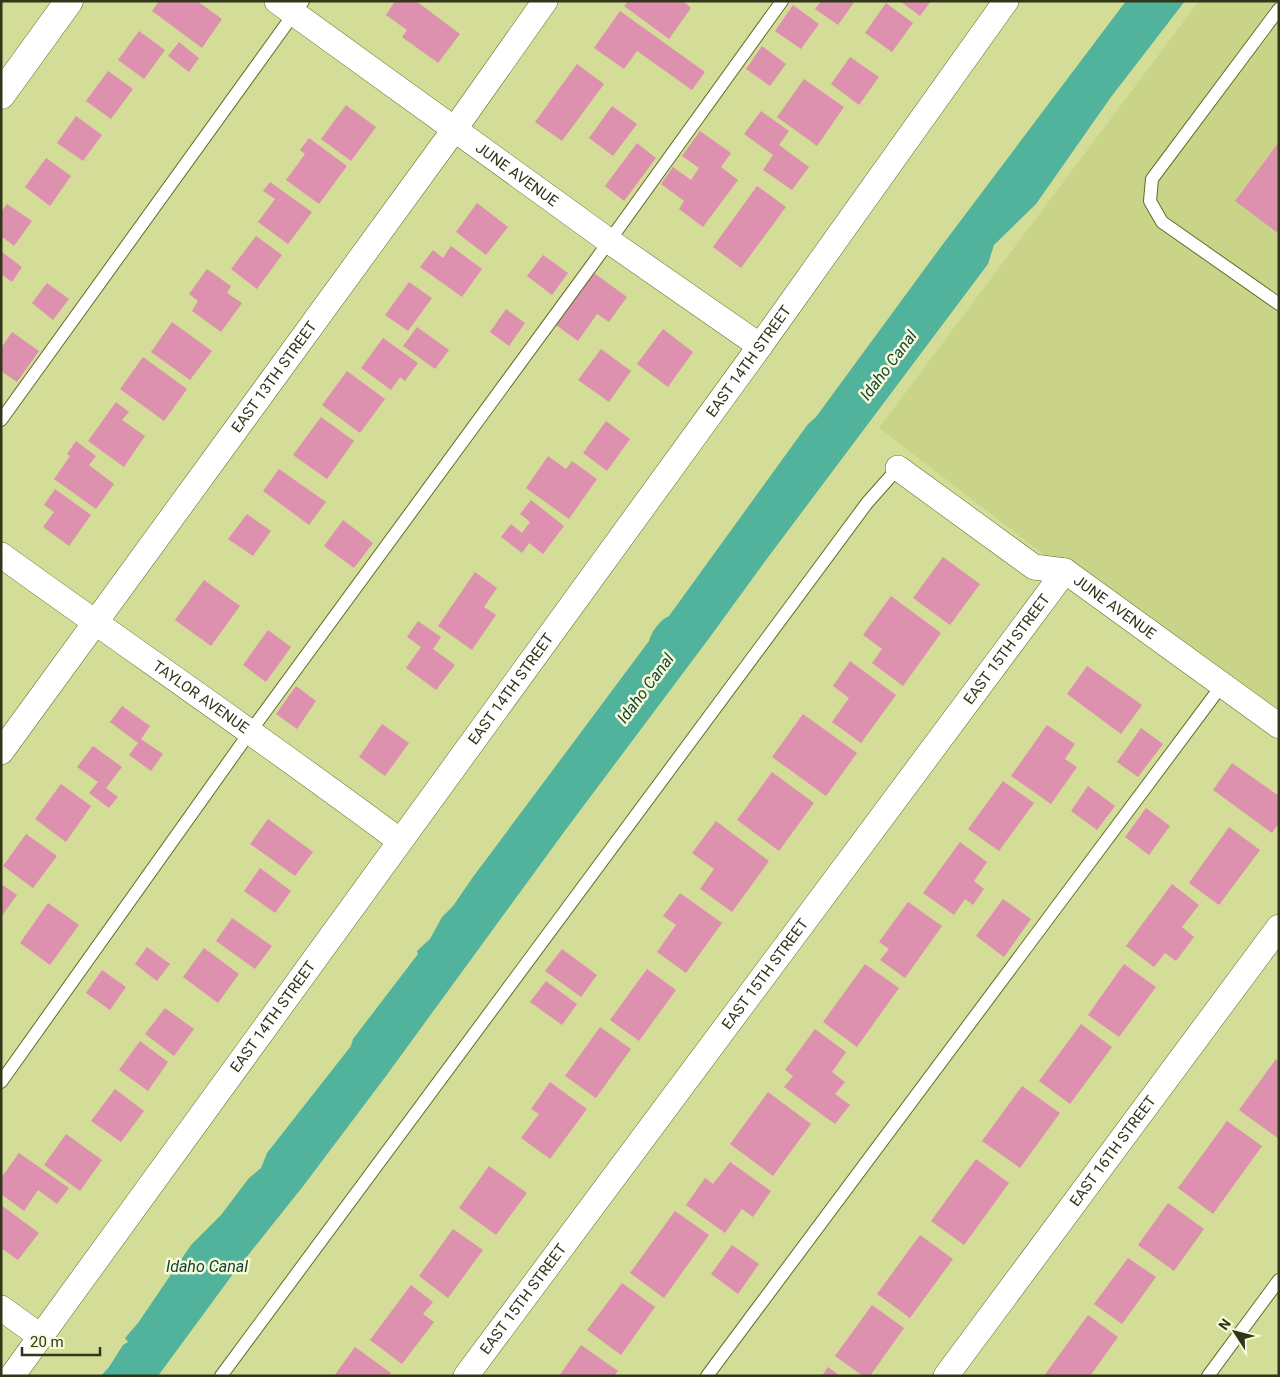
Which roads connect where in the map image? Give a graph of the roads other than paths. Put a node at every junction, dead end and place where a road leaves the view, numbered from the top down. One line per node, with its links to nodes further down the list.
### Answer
1 (69, 1): 7 (street)
2 (545, 1): 8 (street, EAST 13TH STREET)
3 (782, 1): 9 (lane)
4 (1006, 1): 11 (street, EAST 14TH STREET)
5 (291, 6): 8 (street, JUNE AVENUE); 12 (lane)
6 (1279, 9): 10 (lane)
7 (1, 95)
8 (454, 130): 9 (street, JUNE AVENUE); 16 (street, EAST 13TH STREET)
9 (609, 241): 11 (street, JUNE AVENUE); 19 (lane)
10 (1279, 304)
11 (760, 346): 21 (street, EAST 14TH STREET)
12 (1, 420)
13 (898, 468): 15 (street, JUNE AVENUE); 28 (lane)
14 (1, 555): 16 (street, TAYLOR AVENUE)
15 (1065, 571): 17 (street, JUNE AVENUE); 29 (street, EAST 15TH STREET)
16 (96, 623): 19 (street, TAYLOR AVENUE); 20 (street, EAST 13TH STREET)
17 (1222, 685): 18 (street, JUNE AVENUE); 30 (lane)
18 (1279, 726)
19 (250, 732): 21 (street, TAYLOR AVENUE); 23 (lane)
20 (1, 752)
21 (400, 841): 26 (street, EAST 14TH STREET)
22 (1279, 927): 31 (street, EAST 16TH STREET)
23 (1, 1082)
24 (1279, 1280): 32 (lane)
25 (1, 1308): 26 (street)
26 (40, 1336): 27 (street, EAST 14TH STREET)
27 (12, 1376)
28 (221, 1376)
29 (466, 1376)
30 (707, 1376)
31 (946, 1376)
32 (1208, 1376)

